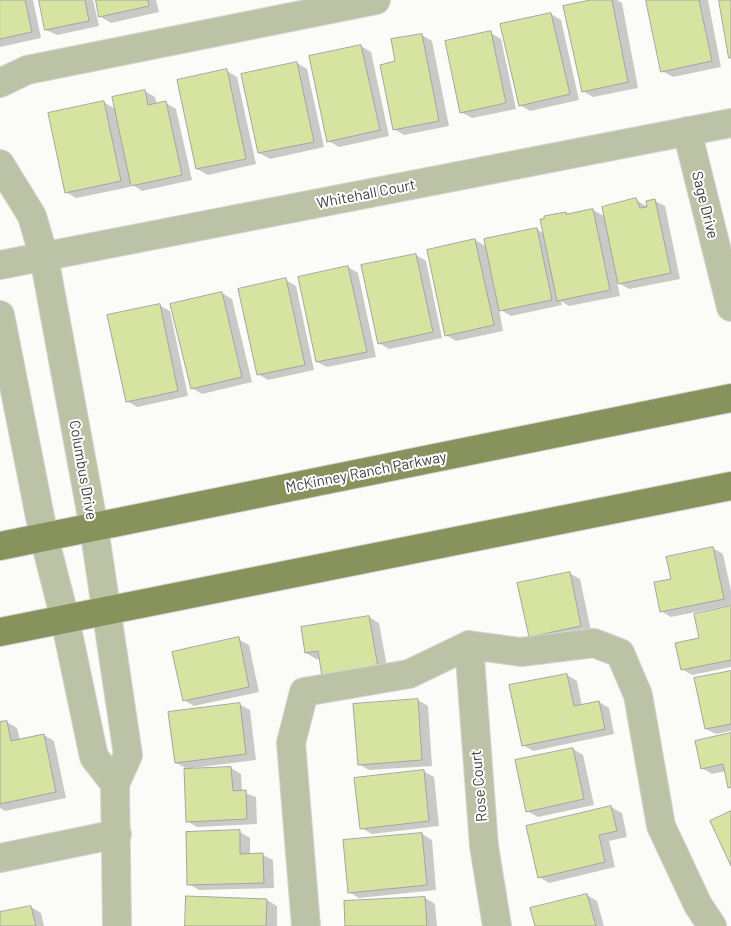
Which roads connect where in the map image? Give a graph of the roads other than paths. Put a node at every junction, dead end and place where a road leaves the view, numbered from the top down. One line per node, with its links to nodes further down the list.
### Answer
1 (376, 0): 2 (street)
2 (0, 83)
3 (731, 123): 4 (street, Whitehall Court)
4 (687, 131): 6 (street, Whitehall Court); 8 (street, Sage Drive)
5 (0, 164): 6 (street, Columbus Drive)
6 (44, 257): 7 (street, Whitehall Court); 12 (street, Columbus Drive)
7 (0, 266)
8 (731, 307)
9 (0, 315): 13 (street)
10 (731, 398): 12 (main road, McKinney Ranch Parkway)
11 (731, 486): 15 (main road)
12 (94, 528): 13 (main road, McKinney Ranch Parkway); 15 (street, Columbus Drive)
13 (44, 537): 14 (main road, McKinney Ranch Parkway); 16 (street)
14 (0, 546)
15 (106, 611): 16 (main road); 19 (street, Columbus Drive)
16 (65, 619): 17 (main road); 19 (street)
17 (0, 632)
18 (469, 645): 23 (street); 24 (street, Rose Court); 25 (street)
19 (115, 784): 20 (street, Columbus Drive)
20 (117, 834): 21 (street); 22 (street, Columbus Drive)
21 (0, 858)
22 (117, 926)
23 (306, 926)
24 (497, 926)
25 (712, 926)

